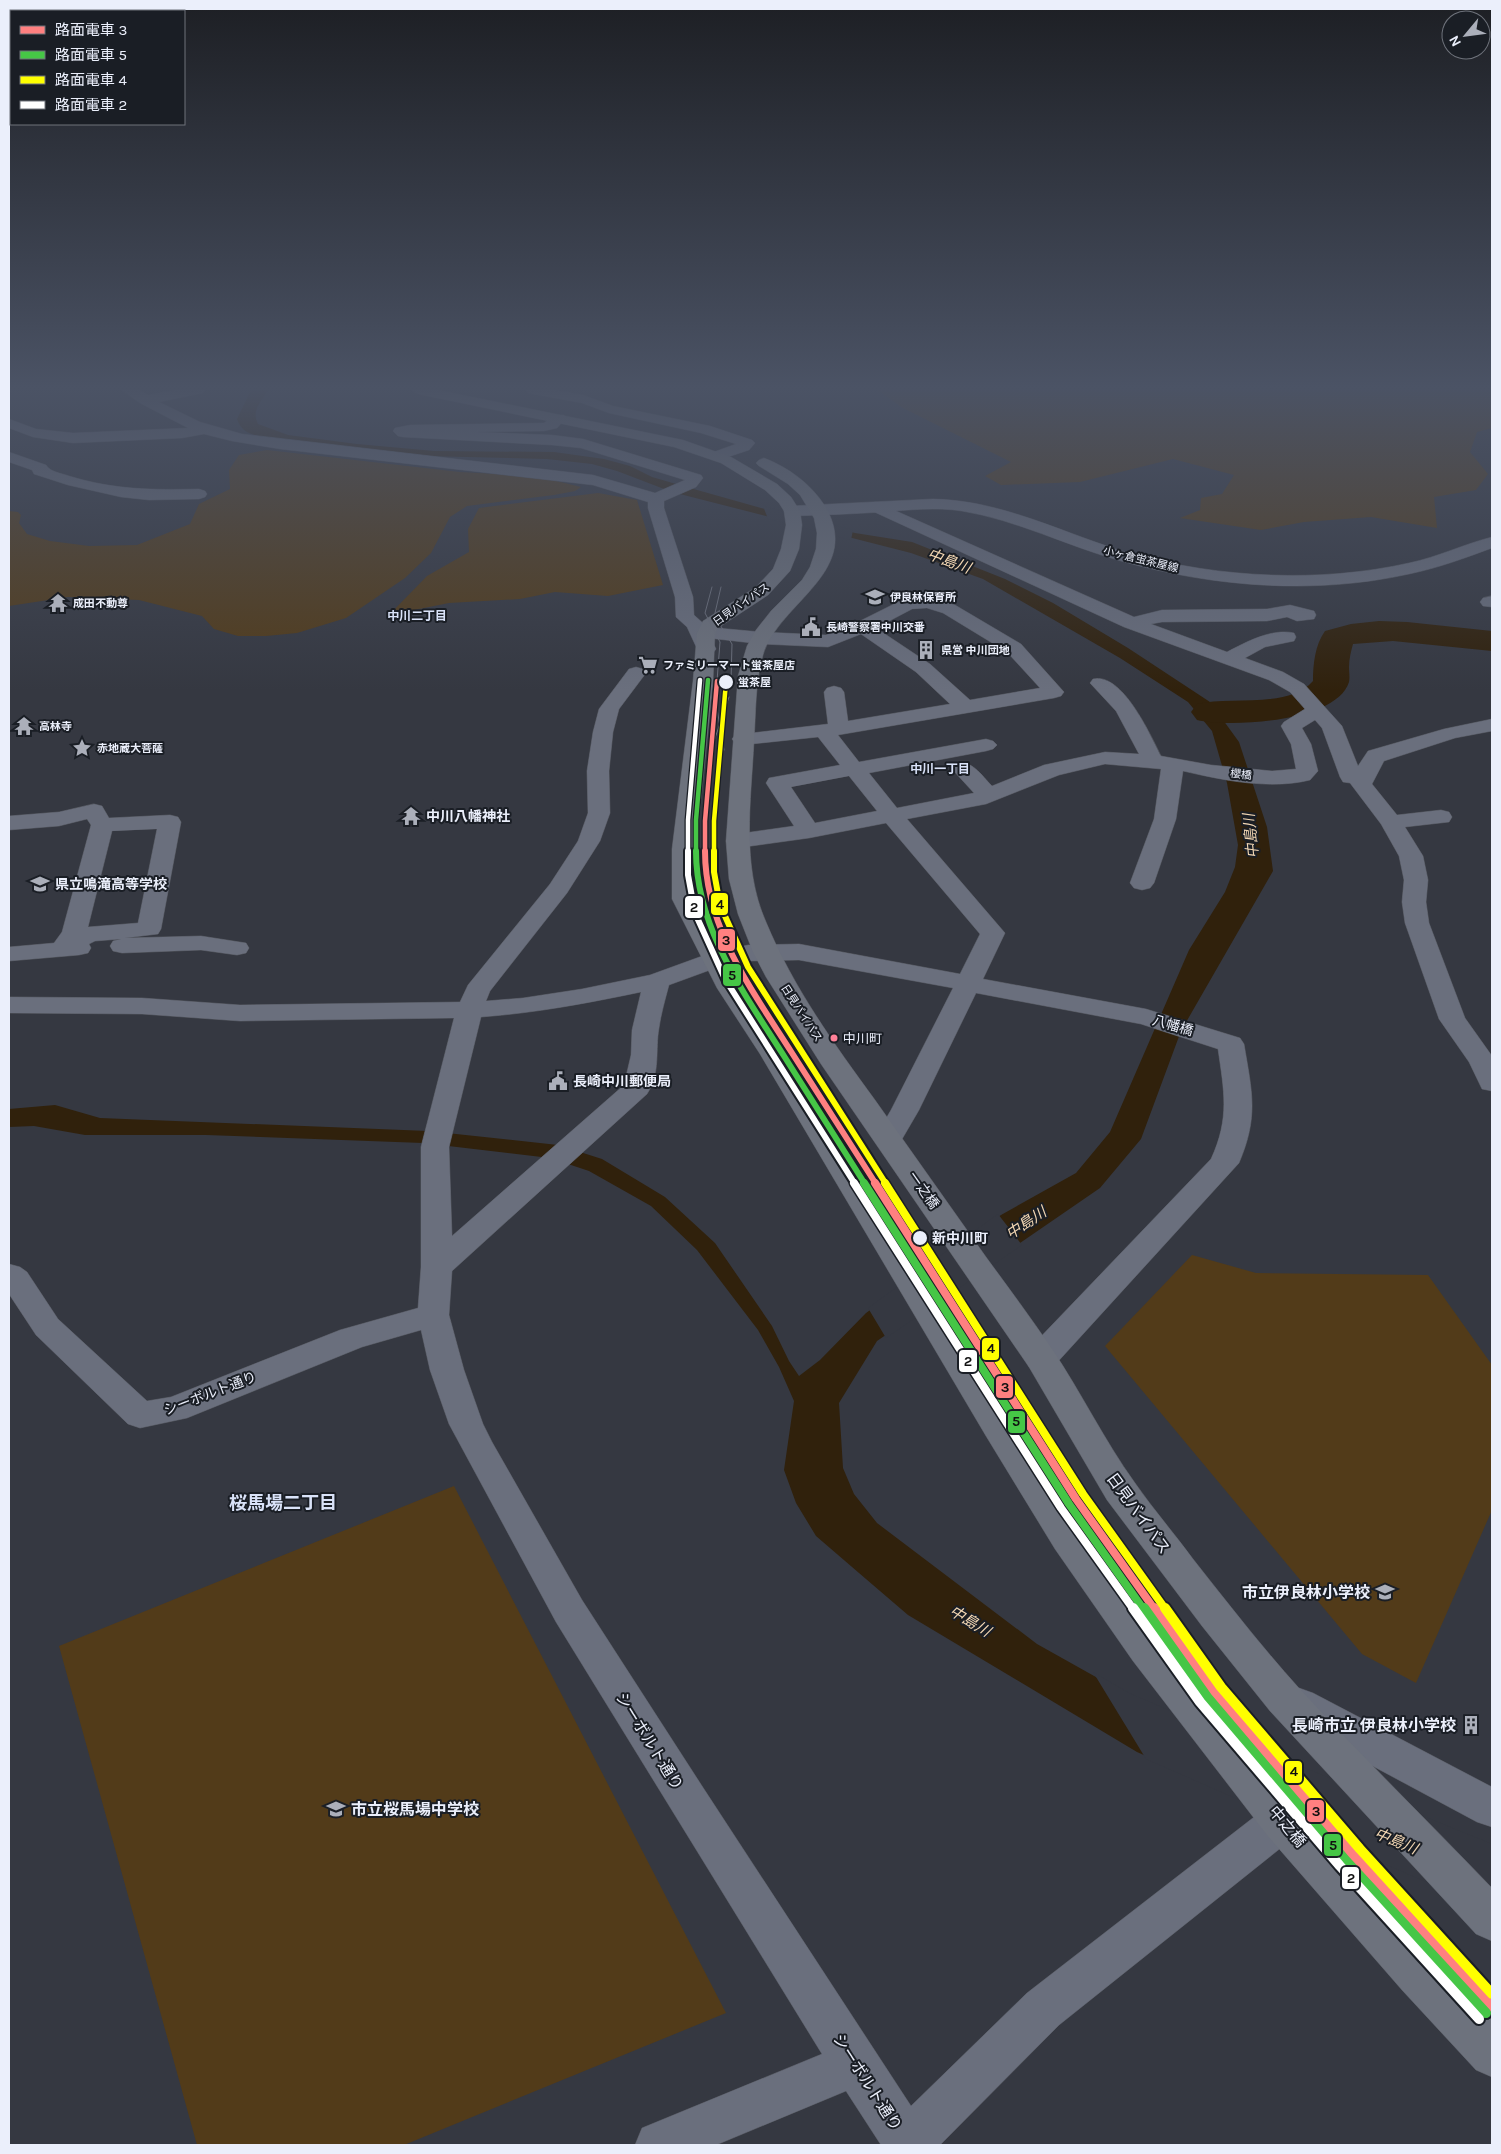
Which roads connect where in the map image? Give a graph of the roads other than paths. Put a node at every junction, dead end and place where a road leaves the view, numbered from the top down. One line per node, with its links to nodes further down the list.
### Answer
1 (117, 491): 6 (street)
2 (636, 491): 7 (street)
3 (675, 491): 7 (street)
4 (776, 491): 10 (highway)
5 (802, 491): 9 (highway)
6 (199, 494)
7 (661, 497): 17 (street)
8 (876, 507): 9 (street, 小ヶ倉蛍茶屋線); 11 (street, 小ヶ倉蛍茶屋線); 13 (street)
9 (821, 510): 10 (street, 小ヶ倉蛍茶屋線); 16 (highway, 日見バイパス)
10 (792, 511): 17 (highway, 日見バイパス)
11 (1492, 542)
12 (1307, 616): 13 (street)
13 (1131, 623): 18 (street)
14 (863, 627): 16 (street); 23 (street); 23 (street)
15 (1287, 637): 18 (street)
16 (761, 638): 17 (street); 26 (highway, 日見バイパス)
17 (706, 641): 45 (highway)
18 (1230, 658): 22 (street)
19 (636, 674): 49 (street, シーボルト通り)
20 (1100, 683): 28 (street)
21 (834, 692): 25 (street)
22 (1310, 702): 28 (street, 櫻橋); 31 (street)
23 (967, 708): 25 (street)
24 (1492, 726): 31 (street)
25 (831, 729): 26 (street); 30 (street)
26 (742, 739): 39 (highway, 日見バイパス)
27 (986, 745): 30 (street)
28 (1163, 762): 32 (street, 櫻橋); 40 (street)
29 (962, 768): 32 (street)
30 (853, 770): 33 (street); 38 (street)
31 (1361, 780): 35 (street)
32 (989, 795): 33 (street, 櫻橋)
33 (891, 815): 38 (street, 櫻橋); 47 (street)
34 (1441, 817): 35 (street)
35 (1391, 822): 50 (street)
36 (9, 823): 37 (street)
37 (102, 825): 41 (street); 41 (street)
38 (809, 832): 39 (street, 櫻橋)
39 (737, 841): 43 (highway, 日見バイパス)
40 (1142, 884)
41 (63, 948): 42 (street); 44 (street)
42 (237, 948)
43 (766, 952): 45 (street, 八幡橋); 47 (street, 八幡橋); 51 (highway, 日見バイパス)
44 (9, 954)
45 (714, 960): 46 (street, 八幡橋); 59 (highway, 中之橋)
46 (657, 981): 49 (street, 八幡橋); 52 (street)
47 (968, 984): 51 (street); 56 (street, 八幡橋)
48 (9, 1005): 49 (street, 八幡橋)
49 (472, 1010): 52 (street, シーボルト通り)
50 (1492, 1083)
51 (888, 1139): 55 (highway, 一之橋)
52 (437, 1267): 54 (street, シーボルト通り)
53 (11, 1279): 54 (street, シーボルト通り)
54 (433, 1315): 62 (street, シーボルト通り)
55 (1011, 1315): 56 (highway, 日見バイパス)
56 (1041, 1358): 57 (highway, 日見バイパス)
57 (1284, 1699): 58 (street); 60 (highway)
58 (1492, 1808)
59 (1282, 1821): 61 (highway, 中之橋); 63 (street)
60 (1492, 1920)
61 (1492, 2054)
62 (855, 2064): 63 (street, シーボルト通り); 64 (street)
63 (908, 2144)
64 (659, 2145)

